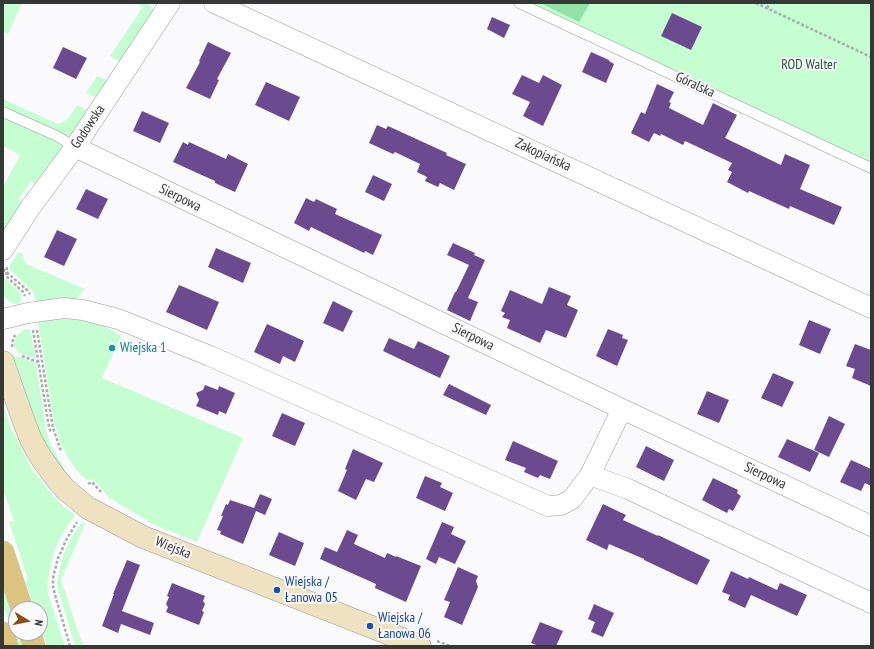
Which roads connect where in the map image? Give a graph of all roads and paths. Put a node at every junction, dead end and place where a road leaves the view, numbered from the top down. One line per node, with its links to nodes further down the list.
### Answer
1 (214, 3): 14 (street, Zakopiańska)
2 (519, 3): 10 (lane, Góralska)
3 (756, 3): 6 (path)
4 (770, 3): 6 (path)
5 (168, 4): 9 (street, Godowska)
6 (767, 8): 7 (path)
7 (871, 57)
8 (3, 112): 9 (lane)
9 (75, 147): 11 (street, Godowska); 19 (street, Sierpowa)
10 (871, 168)
11 (5, 257): 13 (path)
12 (3, 269): 13 (path)
13 (6, 271): 15 (path); 15 (path)
14 (871, 308)
15 (31, 317): 16 (street); 17 (path); 18 (path); 23 (path); 24 (street)
16 (3, 319)
17 (10, 356): 18 (path); 25 (street, Wiejska)
18 (38, 362): 20 (path)
19 (622, 409): 24 (street); 26 (street, Sierpowa)
20 (51, 434)
21 (56, 448): 22 (path)
22 (58, 454)
23 (62, 454)
24 (590, 475): 29 (street)
25 (97, 500): 25 (path); 31 (street, Wiejska); 33 (path)
26 (871, 526)
27 (3, 552): 28 (main road)
28 (19, 601)
29 (871, 603)
30 (3, 633): 32 (main road)
31 (426, 642): 34 (path)
32 (7, 646)
33 (70, 646)
34 (450, 646)

